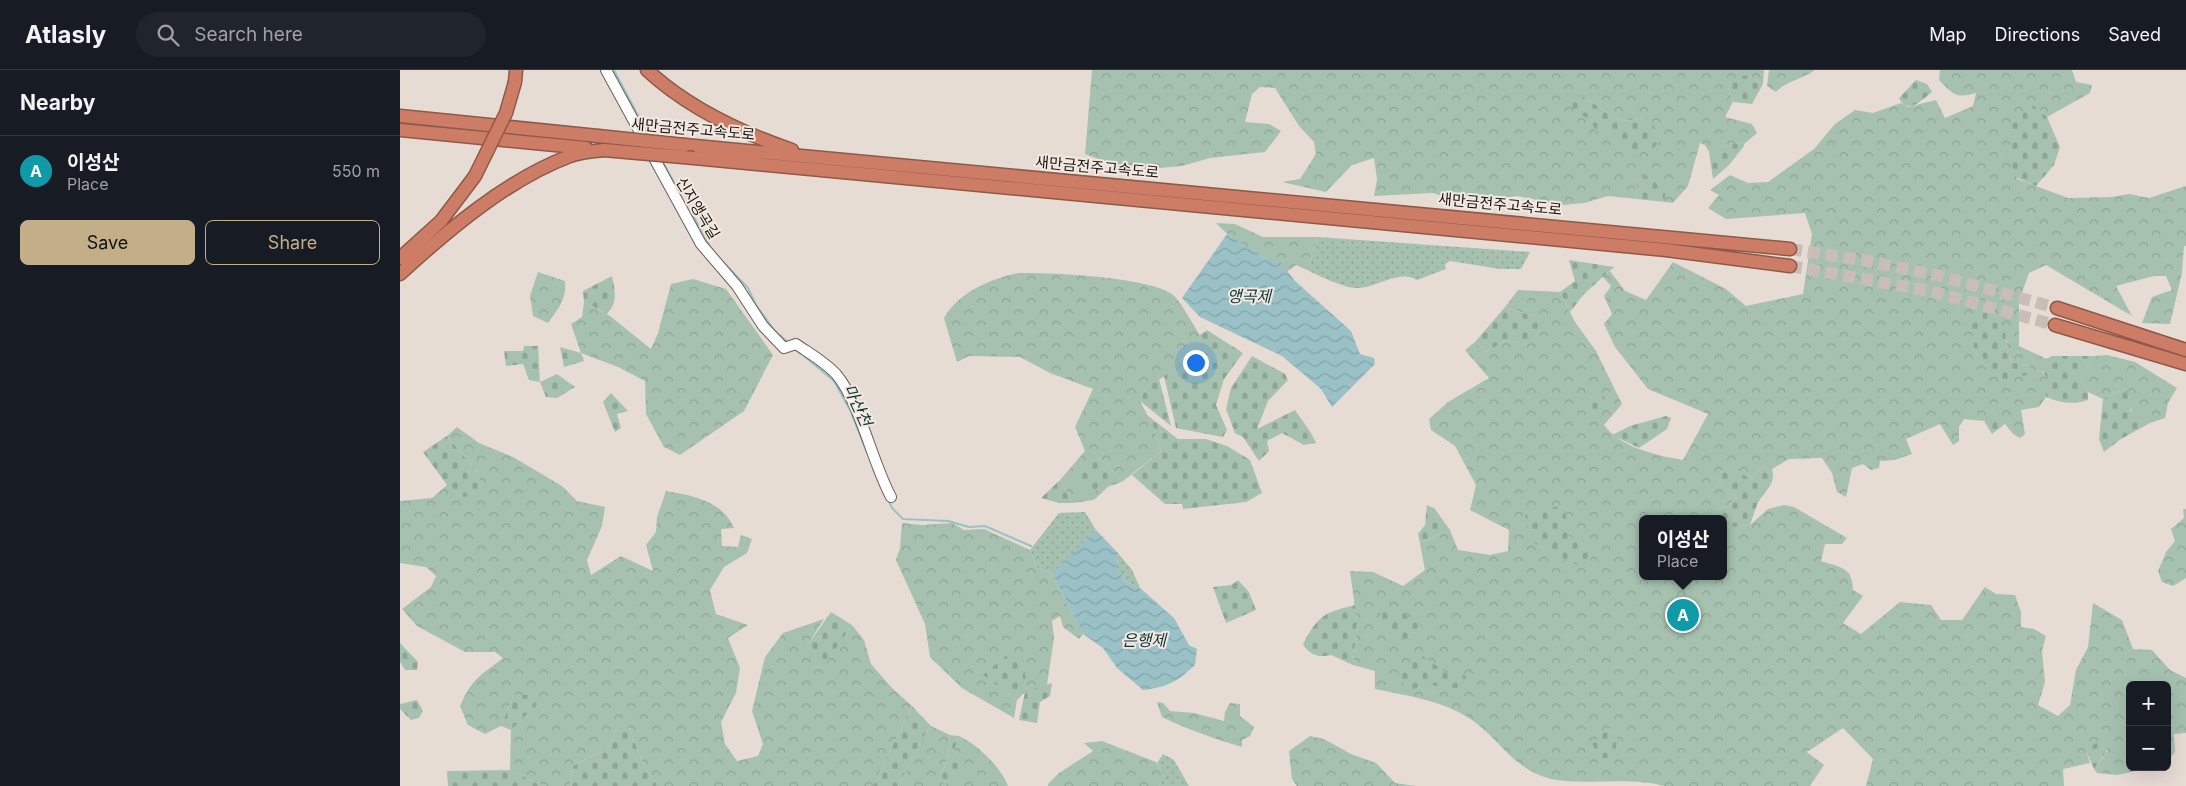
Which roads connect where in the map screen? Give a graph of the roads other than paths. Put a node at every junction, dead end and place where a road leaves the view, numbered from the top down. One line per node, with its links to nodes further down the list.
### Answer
1 (606, 70): 16 (street, 신지앵곡길)
2 (647, 70): 7 (highway)
3 (516, 76): 9 (highway, bridge)
4 (403, 116): 7 (highway, 새만금전주고속도로, bridge)
5 (402, 130): 6 (highway, 새만금전주고속도로)
6 (604, 150): 10 (highway, 새만금전주고속도로, bridge); 11 (highway)
7 (811, 156): 8 (highway, 새만금전주고속도로)
8 (1790, 249)
9 (400, 258)
10 (1790, 266)
11 (400, 274)
12 (2057, 308): 14 (highway)
13 (2055, 325): 15 (highway)
14 (2186, 350)
15 (2186, 364)
16 (891, 497)

